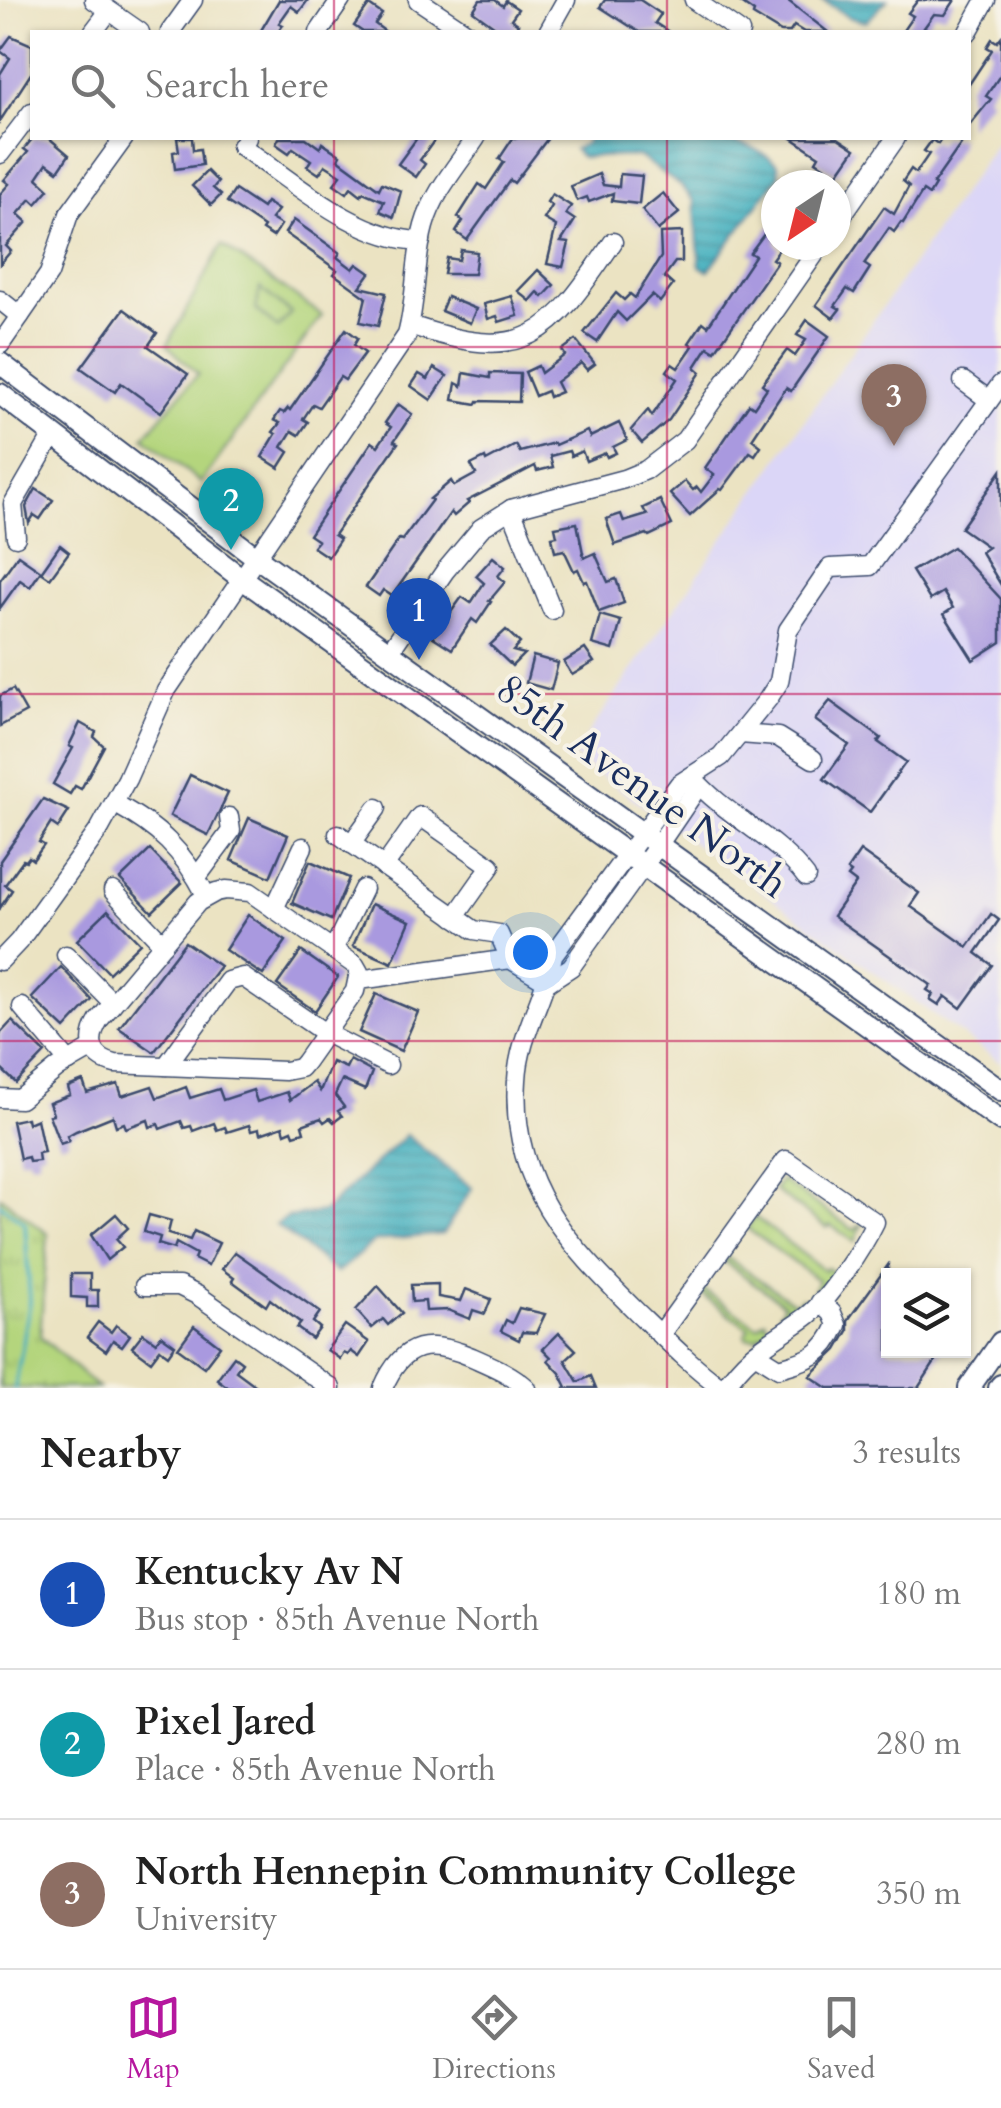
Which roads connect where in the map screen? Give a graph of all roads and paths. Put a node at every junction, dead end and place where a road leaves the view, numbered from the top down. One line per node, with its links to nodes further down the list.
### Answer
1 (192, 0): 10 (street)
2 (340, 0): 11 (street)
3 (418, 0): 12 (street)
4 (566, 0): 13 (street)
5 (694, 0): 14 (street)
6 (986, 0): 15 (street)
7 (102, 6): 8 (street); 9 (street)
8 (94, 30)
9 (137, 30)
10 (171, 30)
11 (319, 30)
12 (463, 30)
13 (549, 30)
14 (737, 30)
15 (969, 30)
16 (30, 115): 21 (street)
17 (123, 140): 27 (street)
18 (475, 140): 23 (street)
19 (892, 140): 22 (street)
20 (244, 142): 23 (street)
21 (0, 154)
22 (851, 201)
23 (421, 241): 28 (street)
24 (613, 242): 28 (street)
25 (811, 260): 36 (street)
26 (0, 300): 27 (street)
27 (20, 316): 29 (street)
28 (410, 325): 38 (street)
29 (0, 346)
30 (0, 363): 38 (main road, 85th Avenue North)
31 (962, 381): 34 (street)
32 (1001, 384): 34 (street)
33 (0, 394): 35 (main road, 85th Avenue North)
34 (990, 400): 42 (street)
35 (53, 435): 37 (street); 39 (main road, 85th Avenue North)
36 (510, 510): 40 (street); 41 (street)
37 (16, 537)
38 (256, 557): 39 (street); 41 (main road, 85th Avenue North)
39 (241, 578): 45 (street); 50 (main road, 85th Avenue North)
40 (552, 610)
41 (390, 652): 48 (main road, 85th Avenue North)
42 (740, 734): 43 (street); 44 (street)
43 (813, 760)
44 (693, 778): 48 (street); 53 (street)
45 (114, 803): 52 (street); 63 (street)
46 (377, 808): 51 (street)
47 (229, 817): 52 (street)
48 (651, 838): 50 (street); 74 (main road, 85th Avenue North)
49 (303, 847): 57 (street)
50 (635, 858): 65 (main road, 85th Avenue North); 66 (street)
51 (384, 867): 58 (street); 58 (street)
52 (197, 877): 56 (street)
53 (806, 877)
54 (363, 889): 60 (street)
55 (113, 891): 59 (street)
56 (206, 896): 57 (street); 59 (street)
57 (274, 909): 60 (street)
58 (455, 917): 62 (street)
59 (162, 944): 67 (street)
60 (333, 950): 64 (street)
61 (66, 955): 67 (street)
62 (510, 959): 64 (street); 66 (street)
63 (0, 961)
64 (358, 980): 69 (street)
65 (806, 980): 76 (main road, 85th Avenue North); 77 (main road)
66 (548, 982): 80 (street)
67 (113, 1003): 70 (street)
68 (22, 1007): 71 (street)
69 (325, 1033): 72 (street); 73 (street); 73 (street)
70 (91, 1049): 71 (street); 73 (street)
71 (70, 1062): 75 (street)
72 (388, 1065)
73 (166, 1066)
74 (1001, 1090)
75 (0, 1098)
76 (1001, 1120)
77 (1001, 1132)
78 (144, 1286): 83 (street)
79 (820, 1302): 80 (street); 82 (street); 82 (street)
80 (660, 1335): 86 (street)
81 (1001, 1342): 87 (main road)
82 (755, 1352): 86 (street)
83 (332, 1388)
84 (384, 1388): 85 (street)
85 (527, 1388)
86 (723, 1388)
87 (968, 1388)

